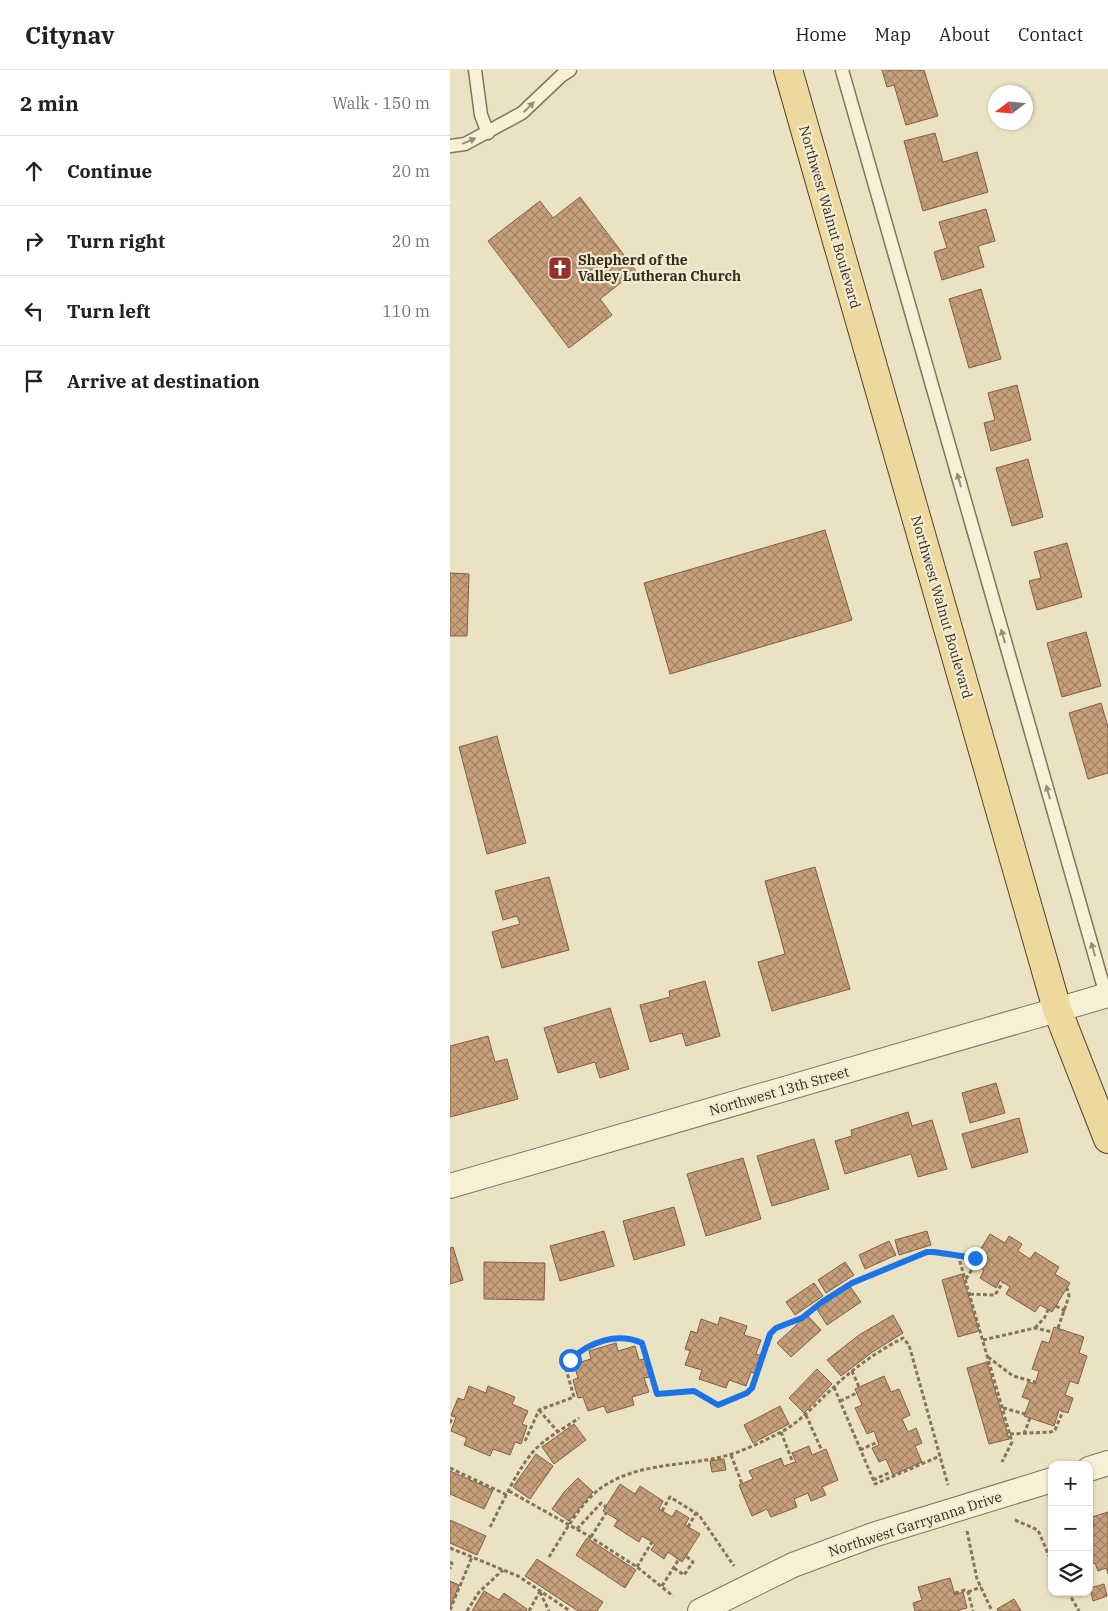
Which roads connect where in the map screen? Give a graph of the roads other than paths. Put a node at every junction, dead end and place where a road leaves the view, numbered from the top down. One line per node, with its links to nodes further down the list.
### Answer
1 (476, 70): 5 (lane)
2 (570, 70): 5 (lane, one-way to 2)
3 (788, 70): 8 (main road, Northwest Walnut Boulevard)
4 (842, 70): 7 (lane, one-way to 4)
5 (488, 133): 6 (lane, one-way to 5)
6 (450, 146)
7 (1107, 995): 8 (street, Northwest 13th Street)
8 (1057, 1009): 9 (main road, Northwest Walnut Boulevard); 10 (street, Northwest 13th Street)
9 (1108, 1139)
10 (450, 1186)
11 (1108, 1463): 12 (street)
12 (1093, 1468)
13 (1048, 1481): 14 (street, Northwest Garryanna Drive)
14 (703, 1610)

